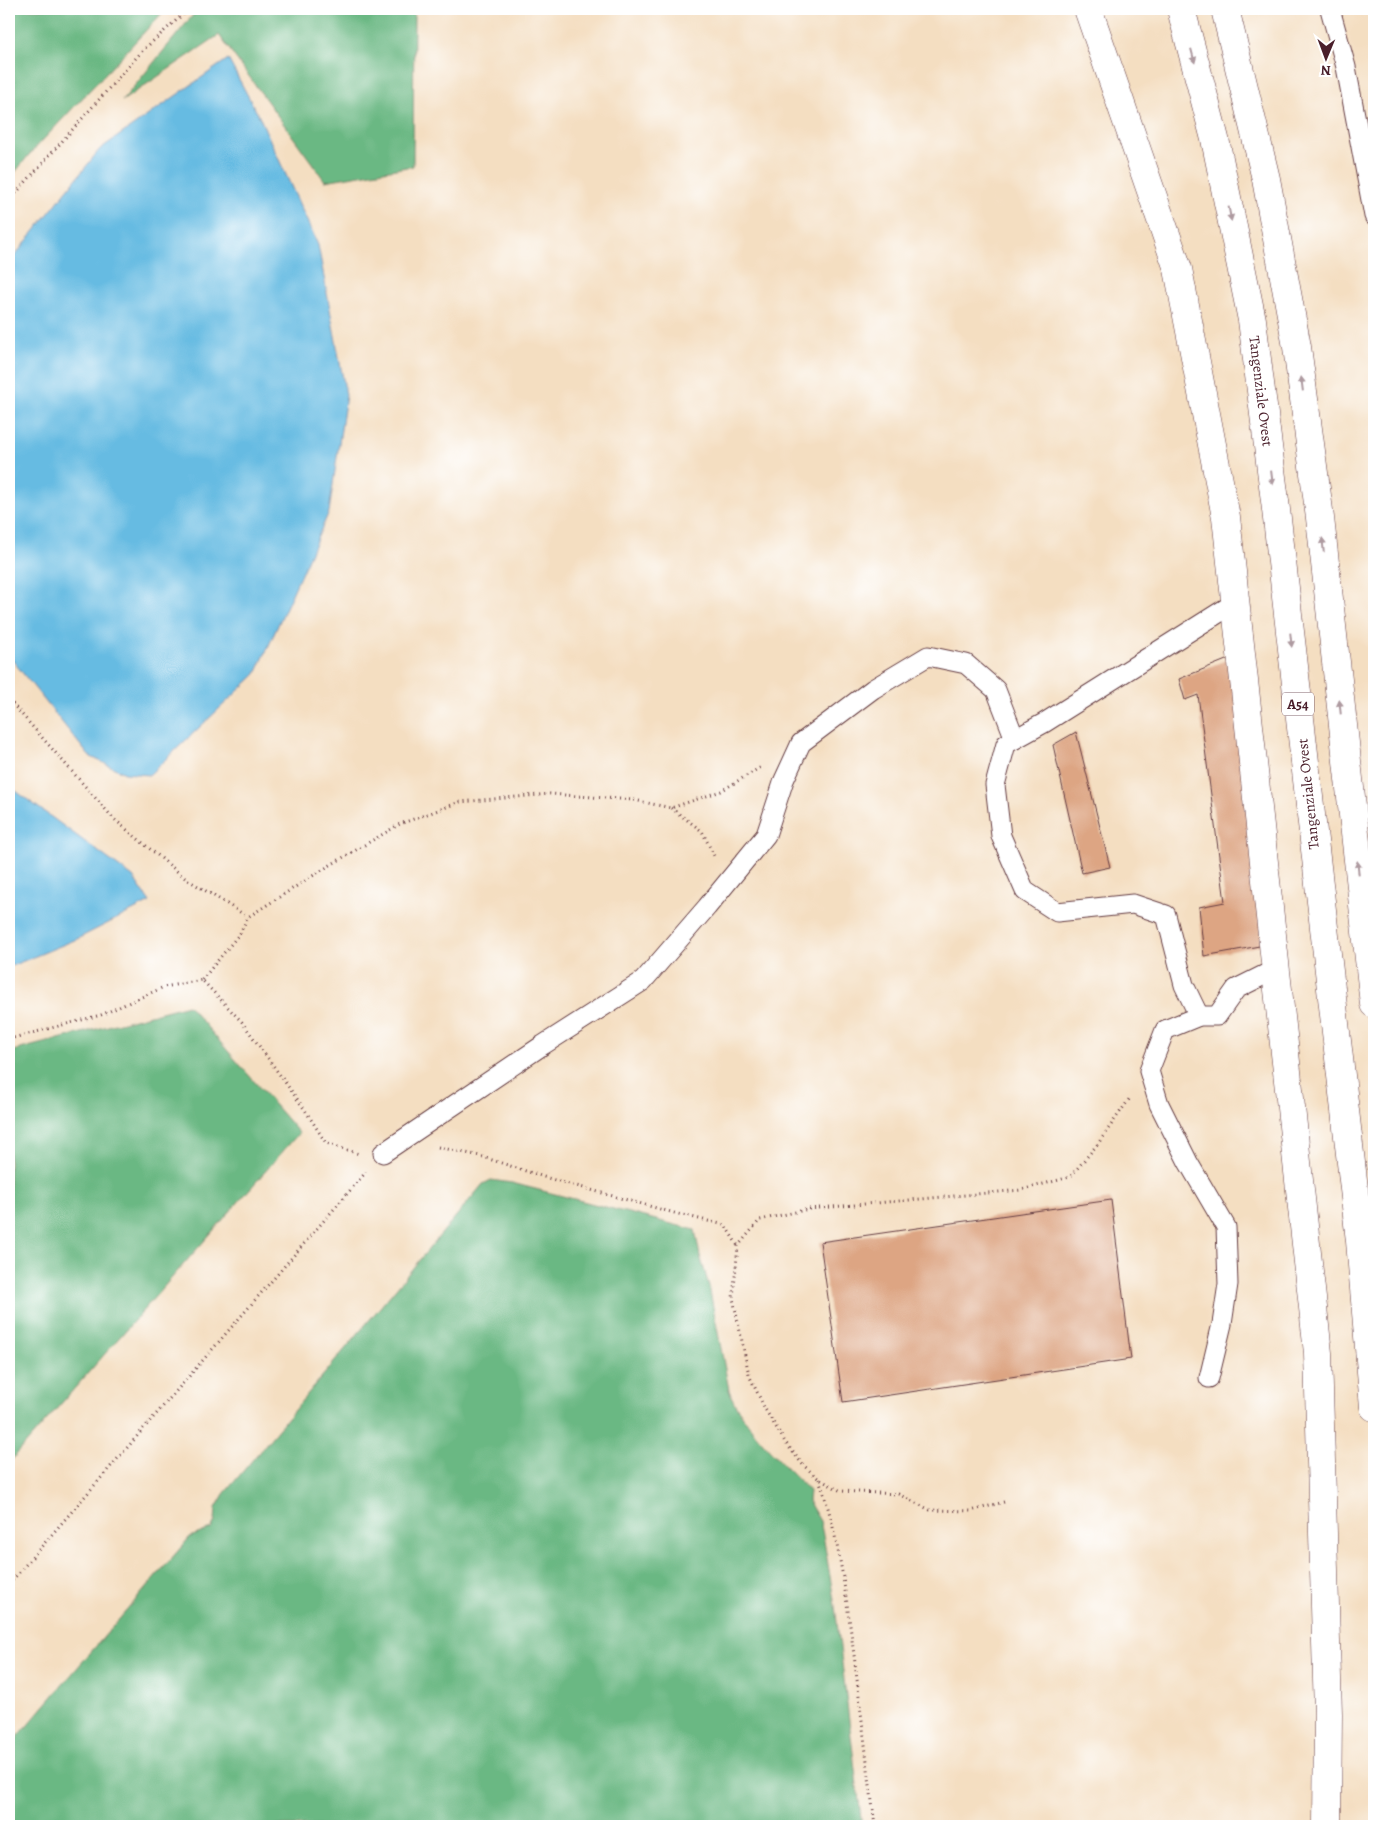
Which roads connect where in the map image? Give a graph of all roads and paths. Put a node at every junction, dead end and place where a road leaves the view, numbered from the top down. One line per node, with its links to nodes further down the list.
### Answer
1 (189, 9): 6 (path)
2 (1088, 9): 8 (main road)
3 (1181, 9): 25 (main road, Tangenziale Ovest / A54, one-way to 25)
4 (1225, 9): 17 (main road, one-way to 4)
5 (1330, 9): 7 (lane)
6 (9, 201)
7 (1374, 216)
8 (1236, 602): 10 (lane); 15 (main road)
9 (9, 700): 14 (path)
10 (1015, 739): 11 (lane); 18 (lane)
11 (801, 742): 12 (path); 13 (lane)
12 (671, 808): 13 (path); 14 (path)
13 (727, 883): 22 (lane)
14 (248, 917): 16 (path)
15 (1276, 969): 18 (lane); 30 (main road)
16 (202, 980): 19 (path); 22 (path)
17 (1374, 1004)
18 (1199, 1016): 20 (lane)
19 (9, 1039)
20 (1149, 1071): 23 (path); 24 (lane)
21 (432, 1145): 23 (path)
22 (383, 1153): 28 (path)
23 (738, 1246): 26 (path)
24 (1208, 1378)
25 (1374, 1406)
26 (819, 1479): 27 (path); 29 (path)
27 (1004, 1502)
28 (9, 1584)
29 (875, 1826)
30 (1326, 1826)

